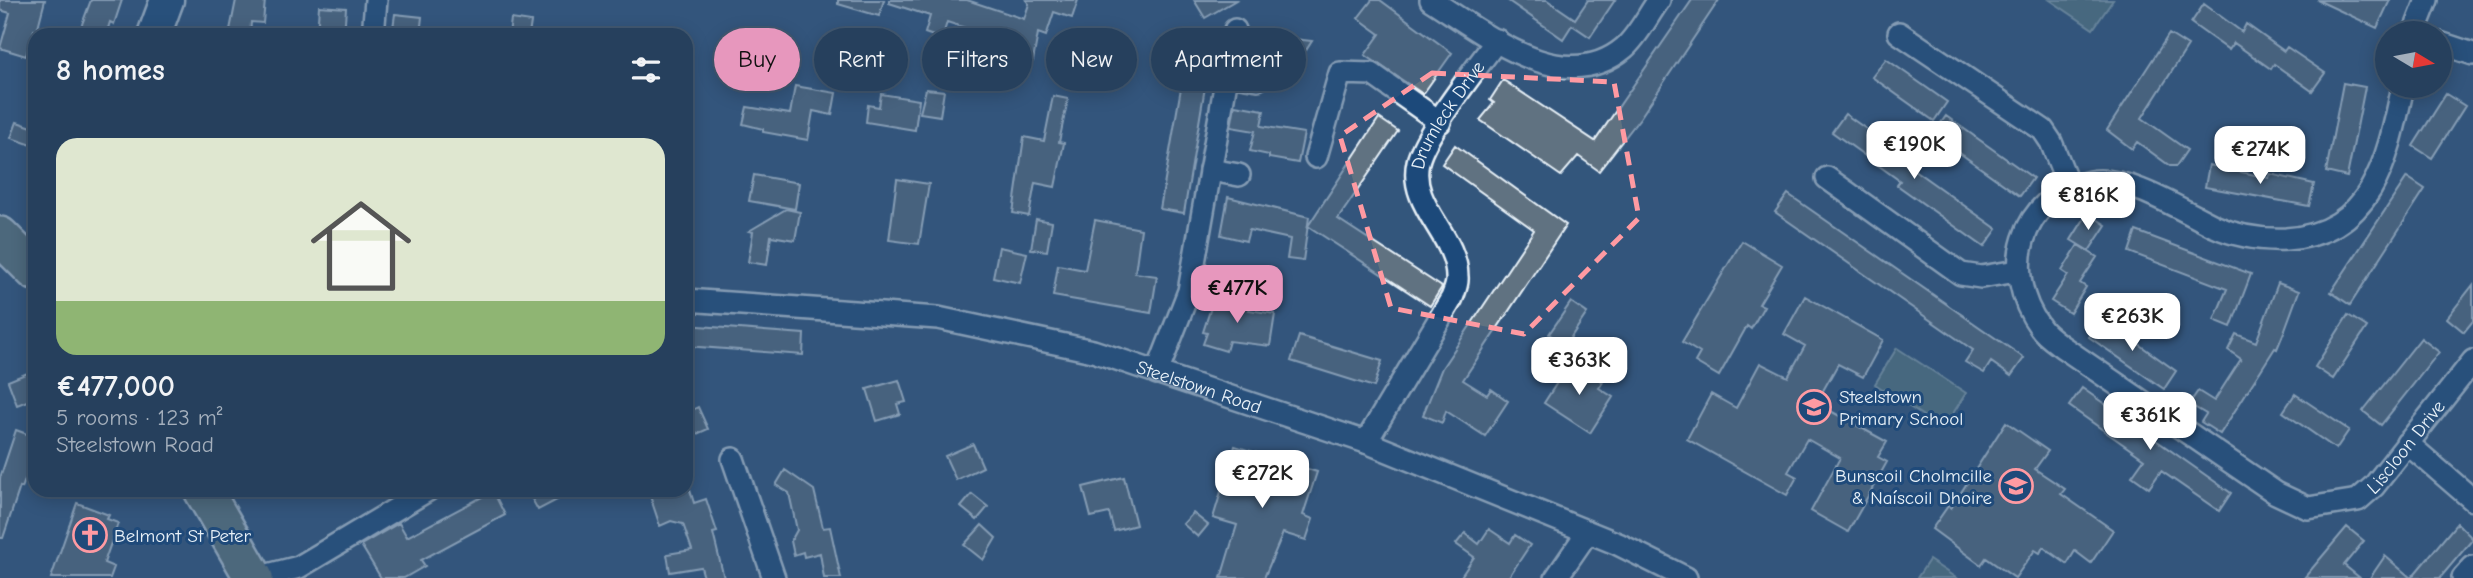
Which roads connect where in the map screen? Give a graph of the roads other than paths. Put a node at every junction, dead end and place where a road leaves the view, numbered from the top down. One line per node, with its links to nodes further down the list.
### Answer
1 (167, 0): 7 (main road)
2 (376, 0): 8 (street)
3 (1431, 0): 10 (street)
4 (1658, 0): 10 (street, Drumleck Drive)
5 (2427, 0): 6 (street)
6 (2419, 21)
7 (157, 28)
8 (374, 28)
9 (1899, 33): 20 (street)
10 (1497, 40): 15 (street, Drumleck Drive)
11 (2452, 47): 12 (street)
12 (2473, 54)
13 (1224, 91): 17 (street)
14 (2400, 98): 20 (street)
15 (1440, 122): 16 (street); 27 (street, Drumleck Drive)
16 (1316, 157)
17 (1210, 170): 18 (street); 26 (street)
18 (1239, 175)
19 (1828, 178): 23 (street)
20 (2070, 189): 23 (street)
21 (1, 239): 22 (highway)
22 (28, 264)
23 (2017, 271): 28 (street, Liscloon Drive)
24 (693, 300): 26 (street, Steelstown Road)
25 (2473, 361): 28 (street, Liscloon Drive)
26 (1157, 373): 27 (street, Steelstown Road)
27 (1366, 442): 33 (street, Steelstown Road)
28 (2407, 443): 32 (street)
29 (733, 459): 36 (street)
30 (207, 497): 35 (highway)
31 (416, 497): 35 (street)
32 (2473, 499)
33 (1587, 533): 37 (street); 38 (street, Steelstown Road)
34 (2473, 567): 39 (street)
35 (255, 578)
36 (774, 578)
37 (1556, 578)
38 (1686, 578)
39 (2463, 578)

